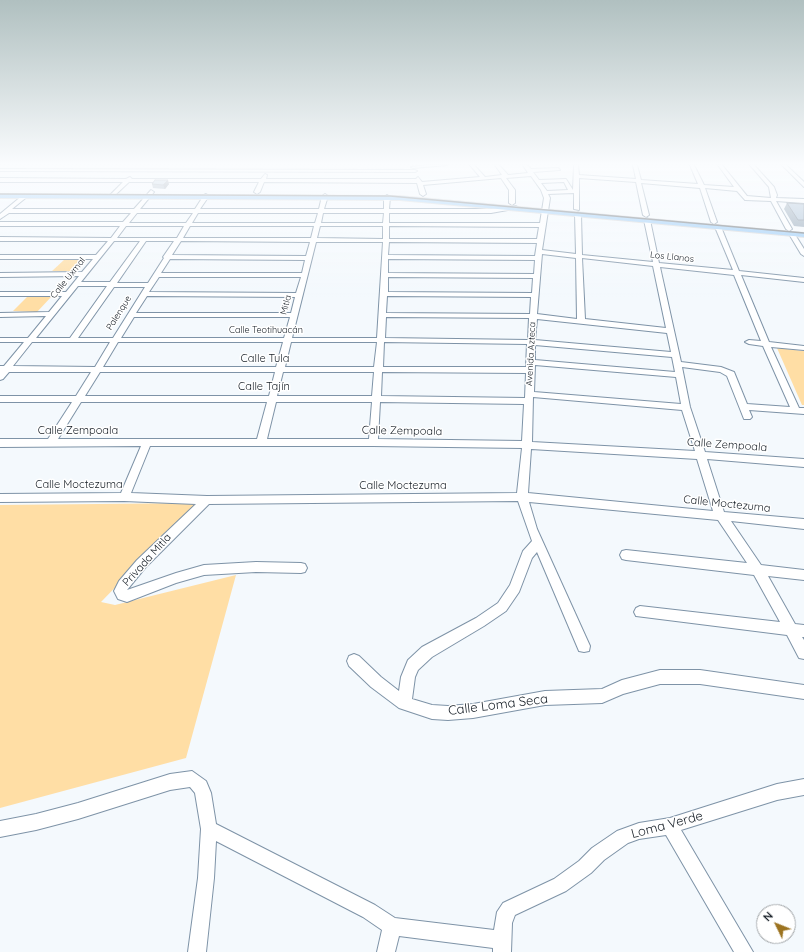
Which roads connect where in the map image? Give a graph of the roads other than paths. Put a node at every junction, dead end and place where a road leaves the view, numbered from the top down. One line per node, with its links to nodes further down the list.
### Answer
1 (504, 209): 10 (street)
2 (545, 209): 19 (street, Avenida Azteca)
3 (561, 209): 11 (main road)
4 (644, 209): 13 (street)
5 (710, 209): 20 (street)
6 (778, 209): 22 (street)
7 (135, 211): 8 (street); 12 (street); 15 (street, Calle Uxmal)
8 (196, 211): 9 (street); 16 (street, Palenque)
9 (321, 211): 10 (street); 17 (street, Mitla)
10 (387, 211): 18 (street)
11 (578, 211): 13 (main road); 33 (street)
12 (3, 213)
13 (646, 218): 20 (main road); 39 (street)
14 (0, 224): 15 (street)
15 (124, 224): 16 (street); 25 (street, Calle Uxmal)
16 (188, 224): 17 (street); 27 (street, Palenque)
17 (318, 224): 18 (street); 28 (street, Mitla)
18 (387, 224): 19 (street); 29 (street)
19 (542, 225): 30 (street, Avenida Azteca)
20 (716, 225): 22 (main road); 40 (street)
21 (804, 230): 22 (main road)
22 (790, 231): 23 (main road); 31 (street)
23 (804, 235)
24 (0, 240): 25 (street)
25 (111, 240): 26 (street); 37 (street, Calle Uxmal)
26 (143, 240): 27 (street); 49 (street)
27 (178, 240): 28 (street); 35 (street, Palenque)
28 (314, 240): 29 (street); 38 (street, Mitla)
29 (386, 240): 30 (street); 36 (street)
30 (540, 241): 32 (street, Avenida Azteca)
31 (804, 254)
32 (538, 255): 33 (street, Los Llanos); 36 (street, Los Llanos); 46 (street, Avenida Azteca)
33 (580, 256): 39 (street, Los Llanos); 63 (street)
34 (0, 257): 37 (street)
35 (166, 257): 38 (street); 42 (street, Palenque)
36 (386, 257): 44 (street)
37 (97, 258): 41 (street, Calle Uxmal)
38 (310, 258): 43 (street, Mitla)
39 (656, 264): 40 (street, Los Llanos); 64 (street)
40 (736, 272): 47 (street, Los Llanos); 73 (street)
41 (83, 274): 45 (street); 48 (street, Calle Uxmal)
42 (156, 275): 43 (street); 50 (street, Palenque)
43 (305, 275): 55 (street, Mitla)
44 (385, 275): 46 (street); 54 (street)
45 (2, 276)
46 (536, 276): 56 (street, Avenida Azteca)
47 (804, 280)
48 (76, 284): 49 (street); 52 (street, Calle Uxmal)
49 (112, 284): 50 (street); 67 (street)
50 (149, 284): 53 (street, Palenque)
51 (0, 294): 52 (street)
52 (67, 294): 57 (street, Calle Uxmal)
53 (144, 294): 55 (street); 59 (street, Palenque)
54 (384, 294): 56 (street); 61 (street)
55 (300, 295): 60 (street, Mitla)
56 (535, 295): 62 (street, Avenida Azteca)
57 (50, 314): 58 (street); 65 (street, Calle Uxmal)
58 (0, 315)
59 (130, 315): 60 (street); 68 (street, Palenque)
60 (294, 315): 69 (street, Mitla)
61 (382, 315): 62 (street); 70 (street)
62 (533, 316): 63 (street); 71 (street, Avenida Azteca)
63 (581, 320): 64 (street)
64 (671, 331): 75 (street)
65 (30, 339): 66 (street, Calle Teotihuacán); 67 (street, Calle Teotihuacán); 78 (street, Calle Uxmal)
66 (0, 340)
67 (72, 340): 68 (street, Calle Teotihuacán)
68 (114, 340): 69 (street, Calle Teotihuacán); 79 (street, Palenque)
69 (288, 340): 70 (street, Calle Teotihuacán); 80 (street, Mitla)
70 (380, 340): 71 (street, Calle Teotihuacán); 81 (street)
71 (532, 342): 75 (street, Calle Teotihuacán); 77 (street, Avenida Azteca)
72 (749, 342): 73 (street)
73 (766, 344): 74 (street); 91 (street)
74 (804, 348)
75 (676, 355): 76 (street)
76 (678, 364): 82 (street); 89 (street)
77 (530, 366): 81 (street, Calle Tula); 82 (street, Calle Tula); 84 (street, Avenida Azteca)
78 (3, 369): 79 (street, Calle Tula); 83 (street, Calle Uxmal)
79 (96, 370): 80 (street, Calle Tula); 86 (street, Palenque)
80 (279, 370): 81 (street, Calle Tula); 87 (street, Mitla)
81 (378, 370): 88 (street)
82 (680, 375): 90 (street)
83 (0, 377)
84 (528, 398): 88 (street, Calle Tajín); 90 (street, Calle Tajín); 98 (street, Avenida Azteca)
85 (0, 399): 86 (street, Calle Tajín)
86 (79, 399): 87 (street, Calle Tajín); 96 (street, Palenque)
87 (272, 399): 88 (street, Calle Tajín); 93 (street, Mitla)
88 (376, 399): 94 (street)
89 (744, 406): 91 (street); 92 (street)
90 (686, 407): 99 (street)
91 (800, 411)
92 (747, 417)
93 (261, 442): 94 (street, Calle Zempoala); 97 (street, Calle Zempoala)
94 (373, 442): 98 (street, Calle Zempoala)
95 (0, 443): 96 (street, Calle Zempoala)
96 (51, 443): 97 (street, Calle Zempoala)
97 (146, 443): 101 (street)
98 (527, 445): 99 (street, Calle Zempoala); 102 (street, Avenida Azteca)
99 (700, 455): 100 (street, Calle Zempoala); 105 (street)
100 (804, 463)
101 (124, 497): 103 (street, Calle Moctezuma); 104 (street, Calle Moctezuma)
102 (522, 497): 104 (street, Calle Moctezuma); 105 (street, Calle Moctezuma); 107 (street)
103 (0, 498)
104 (207, 500): 109 (street, Privada Mitla)
105 (720, 515): 106 (street, Calle Moctezuma); 110 (street)
106 (804, 524)
107 (538, 542): 114 (street); 118 (street)
108 (626, 556): 110 (street)
109 (301, 568)
110 (758, 570): 111 (street); 113 (street)
111 (804, 575)
112 (640, 612): 113 (street)
113 (798, 630): 115 (street)
114 (584, 646)
115 (804, 653)
116 (354, 661): 118 (street, Calle Loma Seca)
117 (804, 692): 118 (street, Calle Loma Seca)
118 (404, 703)
119 (802, 789): 120 (street, Loma Verde)
120 (670, 826): 124 (street, Loma Verde); 127 (street)
121 (0, 829): 122 (street)
122 (209, 829): 123 (street); 125 (street)
123 (392, 926): 124 (street); 126 (street)
124 (502, 946)
125 (197, 952)
126 (386, 952)
127 (744, 952)

